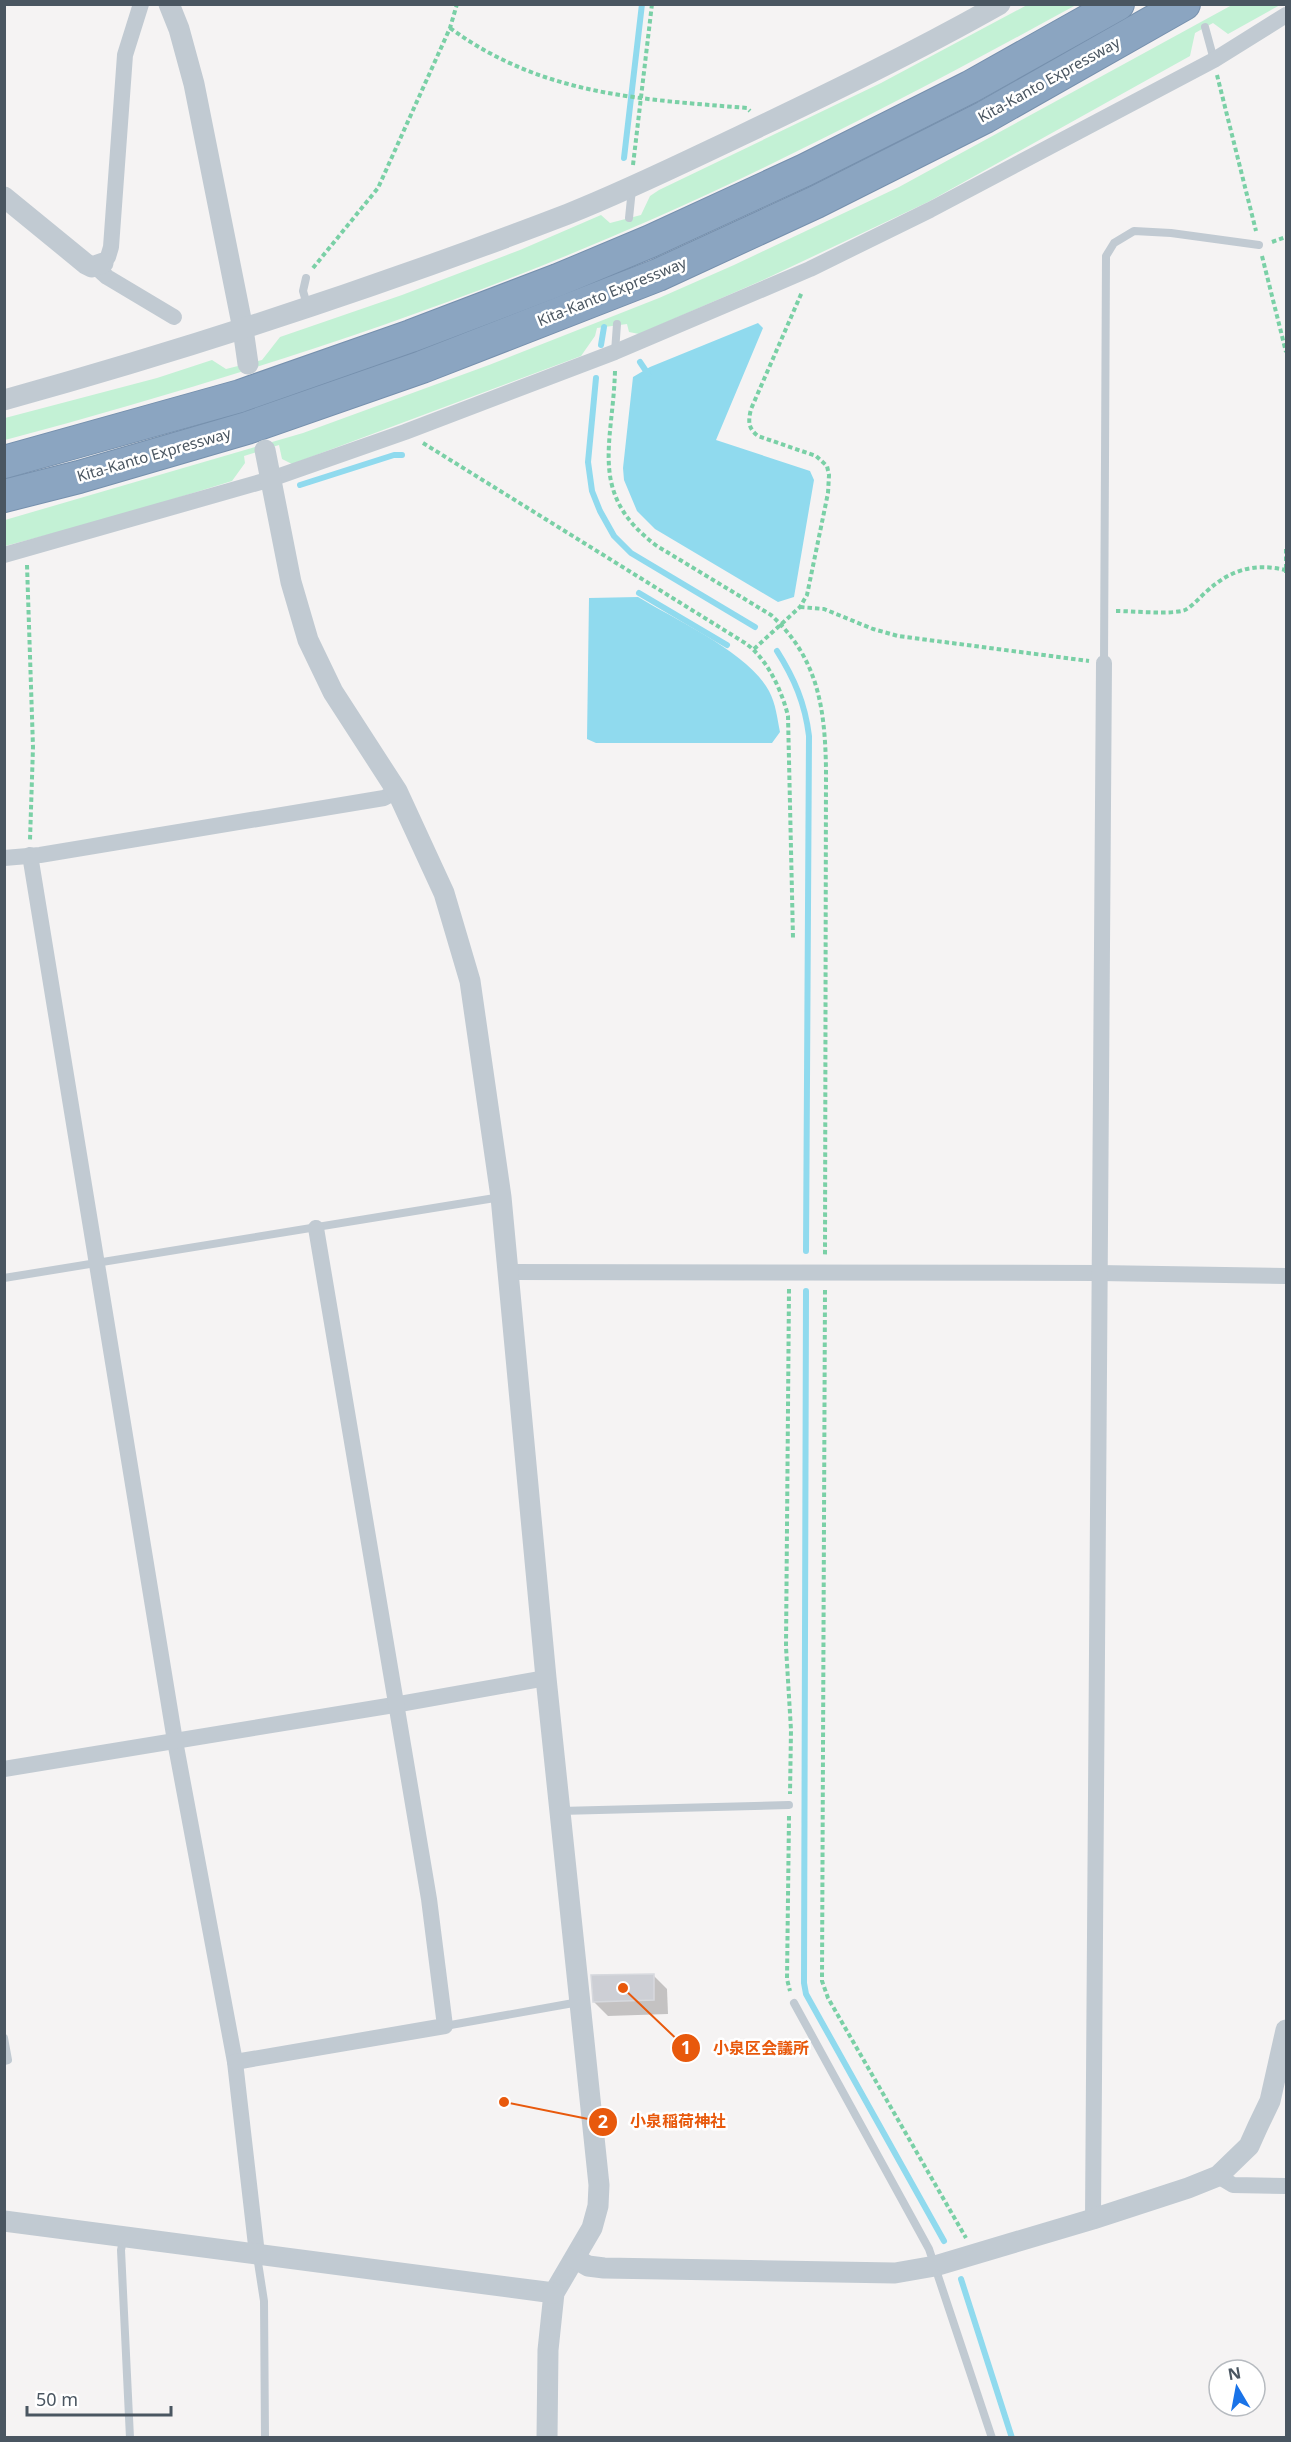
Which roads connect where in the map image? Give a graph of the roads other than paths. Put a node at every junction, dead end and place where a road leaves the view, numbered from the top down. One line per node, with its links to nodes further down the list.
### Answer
1 (141, 4): 13 (street)
2 (169, 4): 18 (street)
3 (1000, 4): 9 (street)
4 (1118, 4): 23 (highway, Kita-Kanto Expressway)
5 (1184, 4): 25 (highway, Kita-Kanto Expressway)
6 (1287, 15): 8 (street)
7 (1205, 27): 8 (lane)
8 (1214, 60): 19 (street)
9 (632, 186): 11 (lane); 15 (street)
10 (4, 197): 13 (street)
11 (629, 218)
12 (1259, 245): 27 (lane)
13 (100, 265): 16 (street)
14 (306, 278): 15 (lane)
15 (308, 309): 18 (street)
16 (174, 317)
17 (617, 324): 19 (lane)
18 (243, 329): 20 (street); 21 (street)
19 (615, 352): 24 (street)
20 (248, 364)
21 (4, 400)
22 (265, 450): 24 (street)
23 (4, 462)
24 (271, 479): 26 (street); 28 (street)
25 (4, 496)
26 (4, 555)
27 (1104, 663): 35 (street)
28 (397, 791): 29 (street); 31 (street)
29 (30, 855): 30 (street); 33 (street)
30 (4, 858)
31 (501, 1197): 32 (lane); 34 (street)
32 (316, 1228): 33 (lane); 39 (street)
33 (96, 1264): 37 (lane); 40 (street)
34 (508, 1272): 35 (street); 38 (street)
35 (1099, 1273): 36 (street); 53 (street)
36 (1287, 1276)
37 (4, 1278)
38 (546, 1678): 39 (street); 43 (street)
39 (394, 1705): 40 (street); 46 (street)
40 (175, 1741): 41 (street); 50 (street)
41 (4, 1768)
42 (789, 1805): 43 (lane)
43 (559, 1810): 44 (street)
44 (579, 2002): 46 (lane); 57 (street)
45 (794, 2003): 58 (lane)
46 (445, 2026): 50 (street)
47 (1287, 2030): 51 (street)
48 (4, 2038): 49 (lane)
49 (4, 2061)
50 (235, 2062): 56 (street)
51 (1218, 2176): 52 (street); 53 (street)
52 (1287, 2186)
53 (1093, 2219): 58 (street)
54 (4, 2221): 55 (street)
55 (124, 2235): 56 (street); 60 (lane)
56 (257, 2253): 59 (street); 61 (lane)
57 (576, 2259): 58 (street); 59 (street)
58 (935, 2266): 63 (lane)
59 (554, 2293): 62 (street)
60 (130, 2438)
61 (265, 2438)
62 (547, 2438)
63 (992, 2438)

